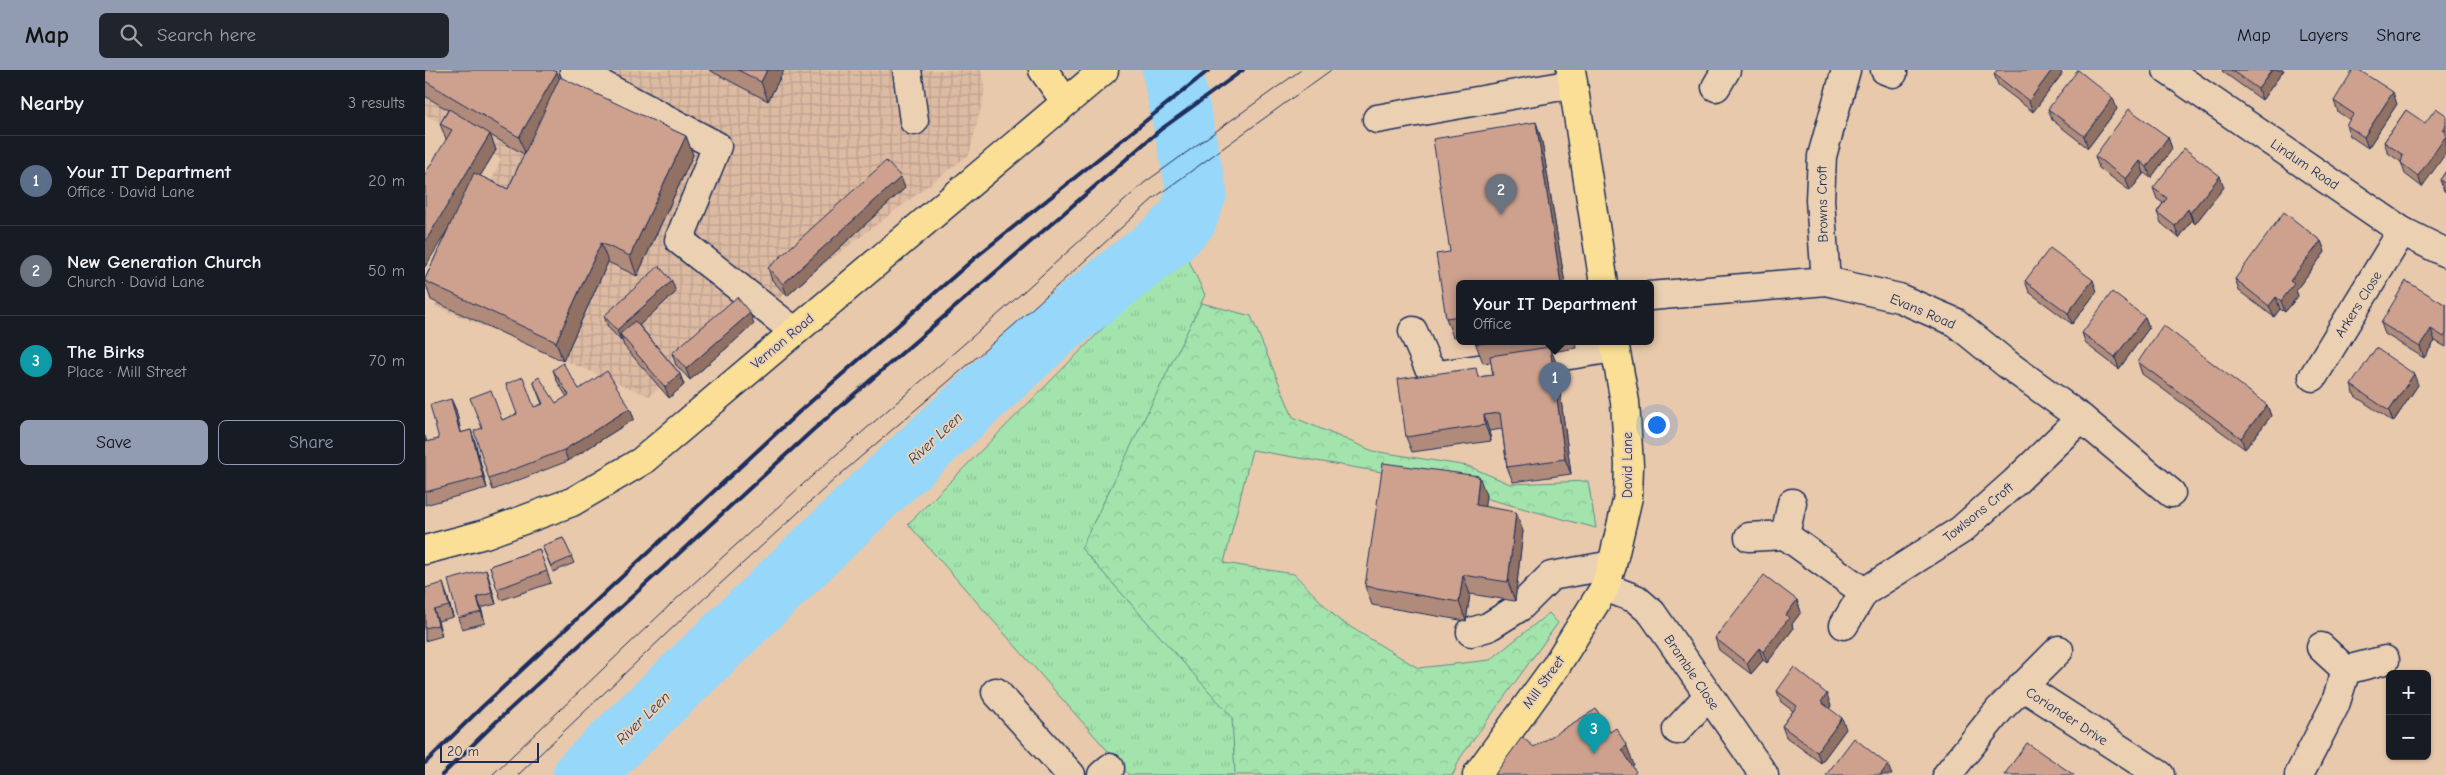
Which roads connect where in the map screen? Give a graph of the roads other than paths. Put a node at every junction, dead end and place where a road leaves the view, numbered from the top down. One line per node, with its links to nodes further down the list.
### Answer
1 (574, 70): 16 (street)
2 (907, 70): 10 (street)
3 (1043, 70): 8 (main road)
4 (1104, 70): 8 (main road, Vernon Road)
5 (1846, 70): 14 (street, Browns Croft)
6 (2179, 73): 11 (street, Lindum Road)
7 (1572, 77): 9 (street); 13 (main road)
8 (1065, 101): 16 (main road, Vernon Road)
9 (1377, 118)
10 (914, 120)
11 (2402, 231): 12 (street, Lindum Road); 19 (street, Arkers Close)
12 (2446, 253)
13 (1603, 280)
14 (1826, 281): 15 (street, Evans Road); 20 (street, Evans Road)
15 (1654, 296)
16 (794, 331): 25 (main road, Vernon Road)
17 (1413, 331): 18 (street)
18 (1615, 345): 26 (main road, David Lane)
19 (2313, 377)
20 (2081, 418): 21 (street, Evans Road); 27 (street, Towlsons Croft)
21 (2171, 493)
22 (1792, 503): 23 (street)
23 (1785, 535): 24 (street); 27 (street)
24 (1749, 537)
25 (425, 550)
26 (1609, 576): 29 (street); 36 (street, Bramble Close); 39 (main road, Mill Street)
27 (1864, 592): 28 (street, Towlsons Croft)
28 (1844, 625)
29 (1471, 632)
30 (2321, 647): 33 (street)
31 (2059, 650): 34 (street)
32 (2385, 660): 33 (street)
33 (2346, 670): 43 (street)
34 (2022, 686): 41 (street, Coriander Drive); 42 (street, Coriander Drive)
35 (996, 692): 38 (street)
36 (1708, 696): 37 (street); 40 (street, Bramble Close)
37 (1677, 730)
38 (1071, 775)
39 (1477, 775)
40 (1764, 775)
41 (1947, 775)
42 (2160, 775)
43 (2299, 775)

